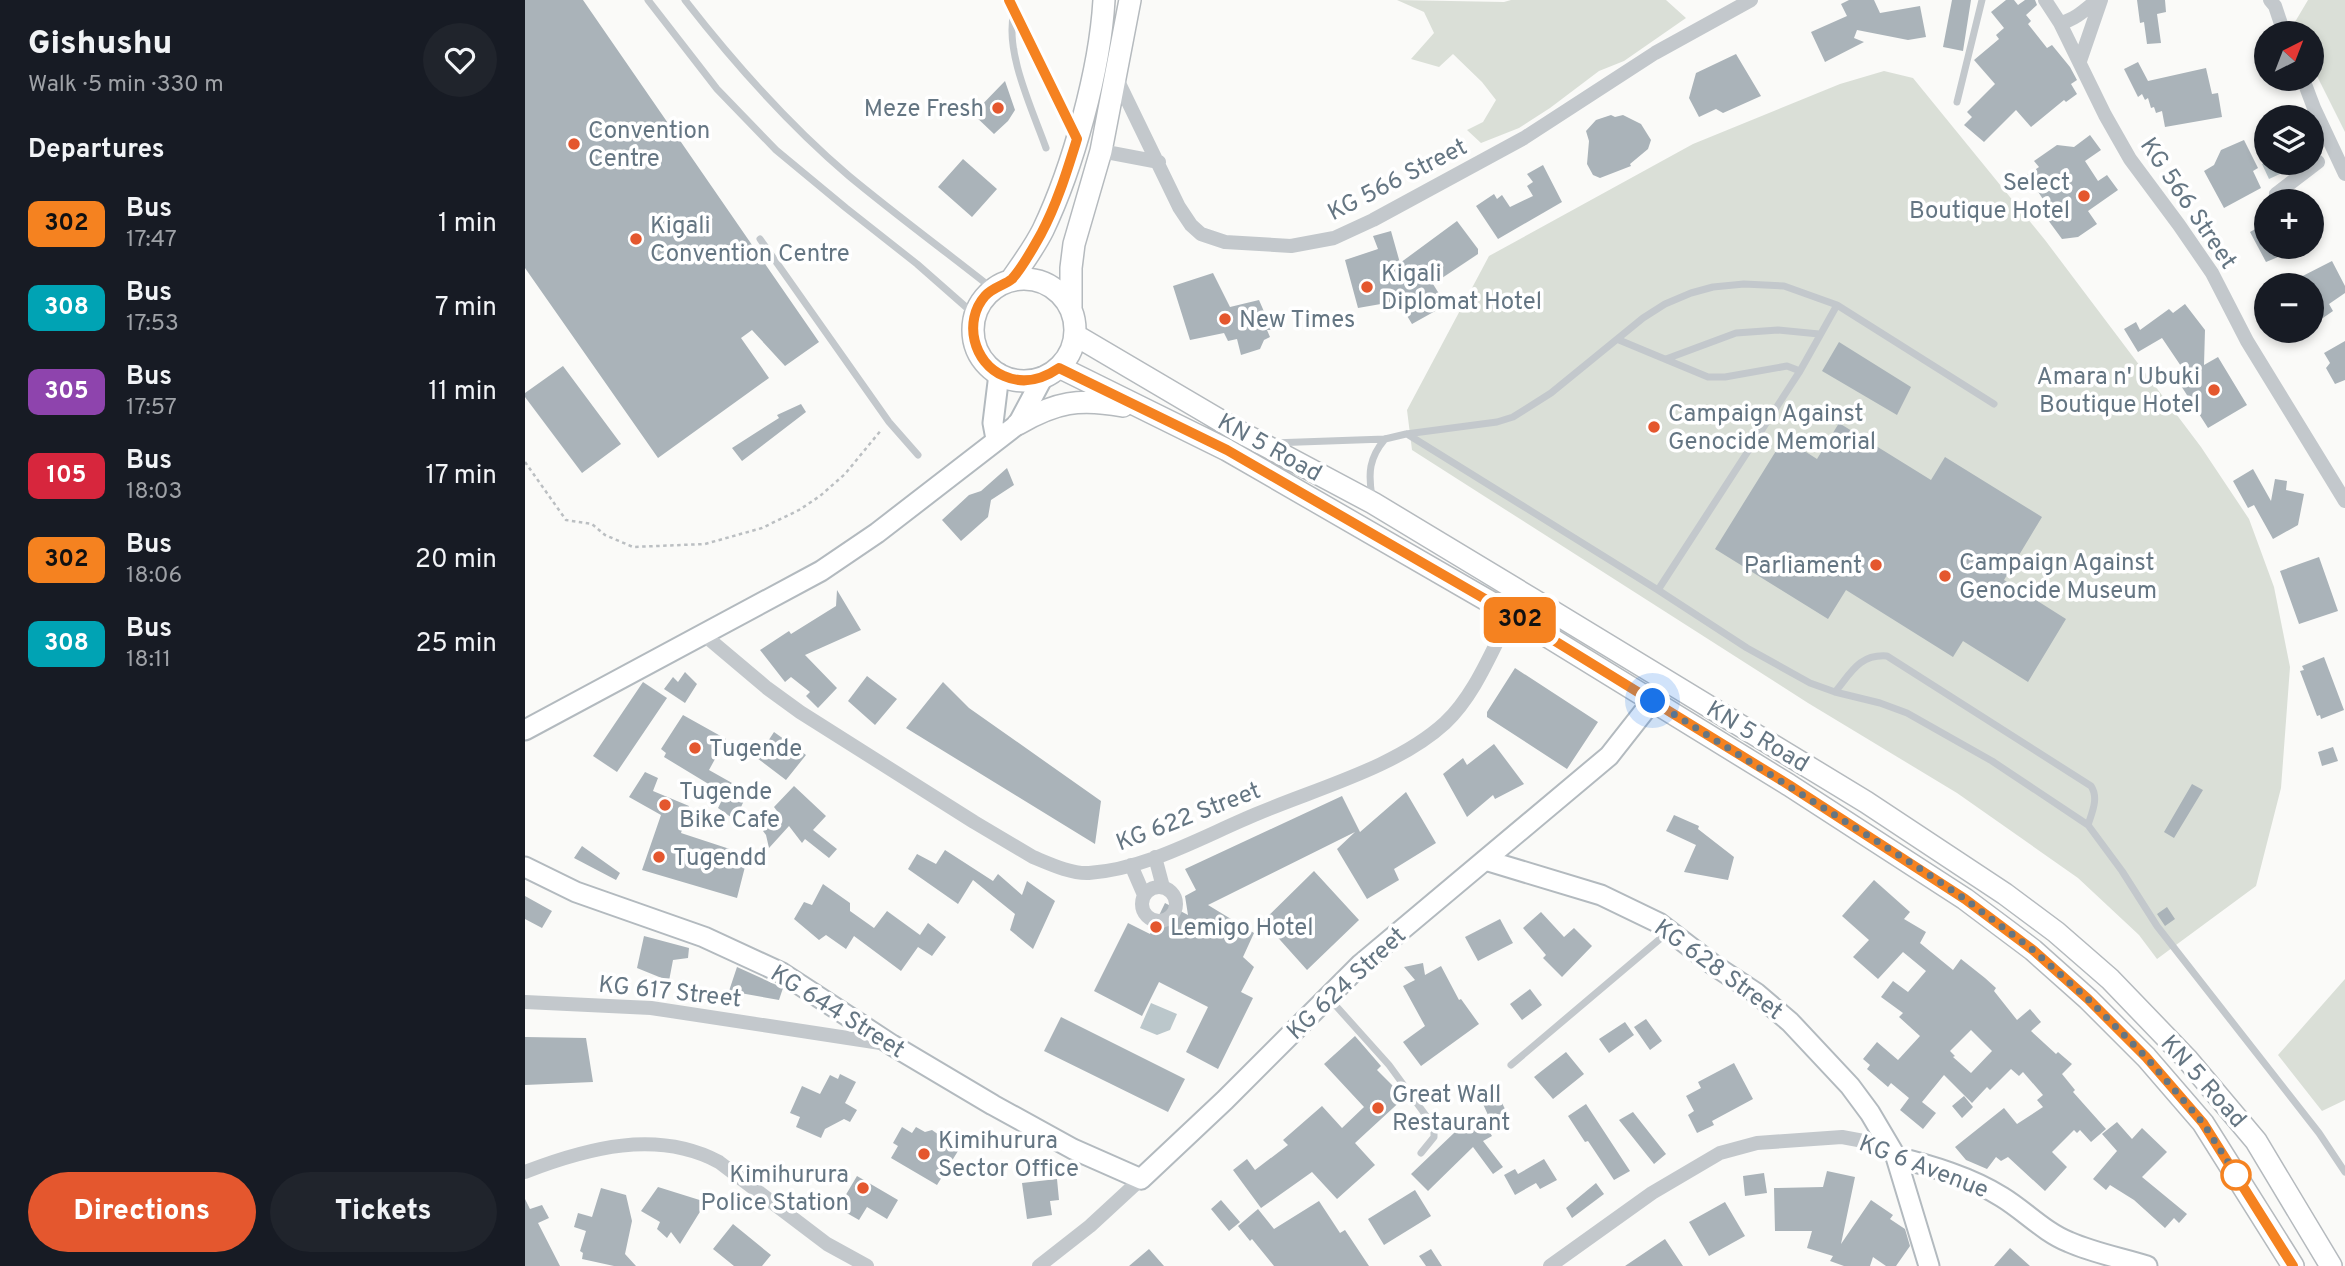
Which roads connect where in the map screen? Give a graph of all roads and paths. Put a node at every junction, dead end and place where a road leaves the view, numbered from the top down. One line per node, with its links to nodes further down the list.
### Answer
1 (648, 0): 28 (lane)
2 (685, 0): 25 (lane)
3 (1104, 0): 17 (main road)
4 (1130, 0): 14 (main road)
5 (1751, 0): 20 (street, KG 566 Street)
6 (1982, 0): 16 (lane)
7 (2045, 0): 12 (street, KG 566 Street)
8 (2099, 0): 12 (street); 13 (street)
9 (2270, 0): 11 (street)
10 (1012, 5): 17 (street); 18 (lane)
11 (2280, 21)
12 (2060, 23): 13 (street, KG 566 Street)
13 (2080, 61): 48 (street, KG 566 Street)
14 (1116, 77): 19 (main road); 20 (street, KG 566 Street)
15 (2308, 91): 21 (street)
16 (1957, 102)
17 (1077, 139): 25 (main road)
18 (1046, 148)
19 (1101, 151): 20 (street); 27 (main road)
20 (1159, 162)
21 (2345, 174)
22 (2301, 175): 23 (street)
23 (2283, 189)
24 (760, 239): 38 (lane)
25 (1002, 284): 27 (main road); 28 (main road)
26 (1837, 305): 29 (lane); 31 (lane); 36 (lane)
27 (1071, 309): 30 (main road)
28 (975, 315): 35 (main road)
29 (1819, 334): 32 (lane); 33 (lane)
30 (1075, 335): 34 (main road); 40 (main road, KN 5 Road)
31 (1619, 340): 32 (lane); 41 (lane)
32 (1666, 359): 33 (lane)
33 (1800, 370): 50 (lane)
34 (1051, 372): 35 (main road); 37 (main road, KN 5 Road); 39 (main road)
35 (999, 374): 42 (main road)
36 (1994, 404)
37 (1149, 411): 39 (main road); 45 (main road, KN 5 Road)
38 (889, 422): 46 (lane); 47 (path)
39 (1018, 424): 42 (main road)
40 (1238, 431): 44 (main road, KN 5 Road); 45 (lane)
41 (1406, 434): 43 (lane); 50 (lane)
42 (996, 439): 52 (main road)
43 (1385, 439): 44 (lane); 49 (lane)
44 (1264, 444): 49 (main road, KN 5 Road)
45 (1227, 450): 51 (main road, KN 5 Road)
46 (918, 455)
47 (525, 462)
48 (2345, 501)
49 (1373, 503): 80 (main road, KN 5 Road)
50 (1658, 590): 53 (lane)
51 (1511, 614): 54 (main road, KN 5 Road); 57 (street, KG 622 Street)
52 (703, 634): 55 (main road); 59 (street, KG 622 Street)
53 (1835, 692): 56 (lane); 56 (lane)
54 (1653, 701): 58 (main road, KG 624 Street); 79 (main road, KN 5 Road)
55 (525, 730)
56 (2088, 825): 71 (lane)
57 (1155, 857): 59 (street, KG 622 Street); 61 (street)
58 (1485, 860): 63 (main road, KG 628 Street); 64 (main road, KG 624 Street)
59 (1131, 865): 62 (street)
60 (525, 866): 66 (main road, KG 644 Street)
61 (1163, 887): 62 (street); 62 (street)
62 (1144, 895)
63 (1670, 930): 67 (lane); 69 (main road, KG 628 Street)
64 (1328, 997): 68 (lane); 72 (main road, KG 624 Street)
65 (525, 1002): 66 (street, KG 617 Street)
66 (892, 1045): 72 (main road, KG 644 Street)
67 (1511, 1065)
68 (1421, 1153)
69 (1896, 1157): 73 (main road, KG 6 Avenue); 76 (street, KG 6 Avenue); 77 (main road, KG 628 Street)
70 (525, 1172): 74 (street)
71 (2345, 1172)
72 (1141, 1179): 75 (street, KG 624 Street)
73 (2111, 1260): 78 (main road, KG 6 Avenue)
74 (867, 1266)
75 (1039, 1266)
76 (1550, 1266)
77 (1929, 1266)
78 (2147, 1266)
79 (2293, 1266)
80 (2331, 1266)

